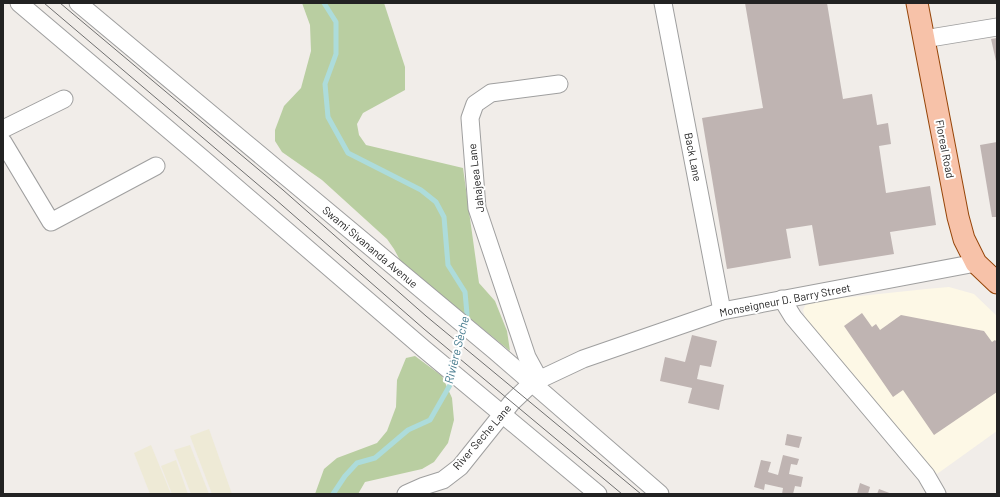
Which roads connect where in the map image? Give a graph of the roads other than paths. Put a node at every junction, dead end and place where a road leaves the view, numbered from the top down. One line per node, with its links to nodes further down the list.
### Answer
1 (19, 3): 17 (street)
2 (78, 3): 16 (street, Swami Sivananda Avenue)
3 (663, 3): 15 (street, Back Lane)
4 (917, 3): 6 (main road, Floreal Road)
5 (997, 27): 6 (street)
6 (924, 39): 12 (main road, Floreal Road)
7 (559, 84): 16 (street, Jahajeea Lane)
8 (64, 99): 9 (street)
9 (3, 129)
10 (3, 142): 11 (street)
11 (156, 166)
12 (976, 263): 13 (main road, Floreal Road); 14 (street, Monseigneur D. Barry Street)
13 (997, 283)
14 (782, 299): 15 (street, Monseigneur D. Barry Street); 21 (street)
15 (722, 311): 16 (street, Monseigneur D. Barry Street)
16 (536, 381): 17 (street, River Seche Lane); 20 (street, Swami Sivananda Avenue)
17 (502, 414): 18 (street, River Seche Lane); 19 (street)
18 (406, 494)
19 (598, 494)
20 (660, 494)
21 (937, 494)

